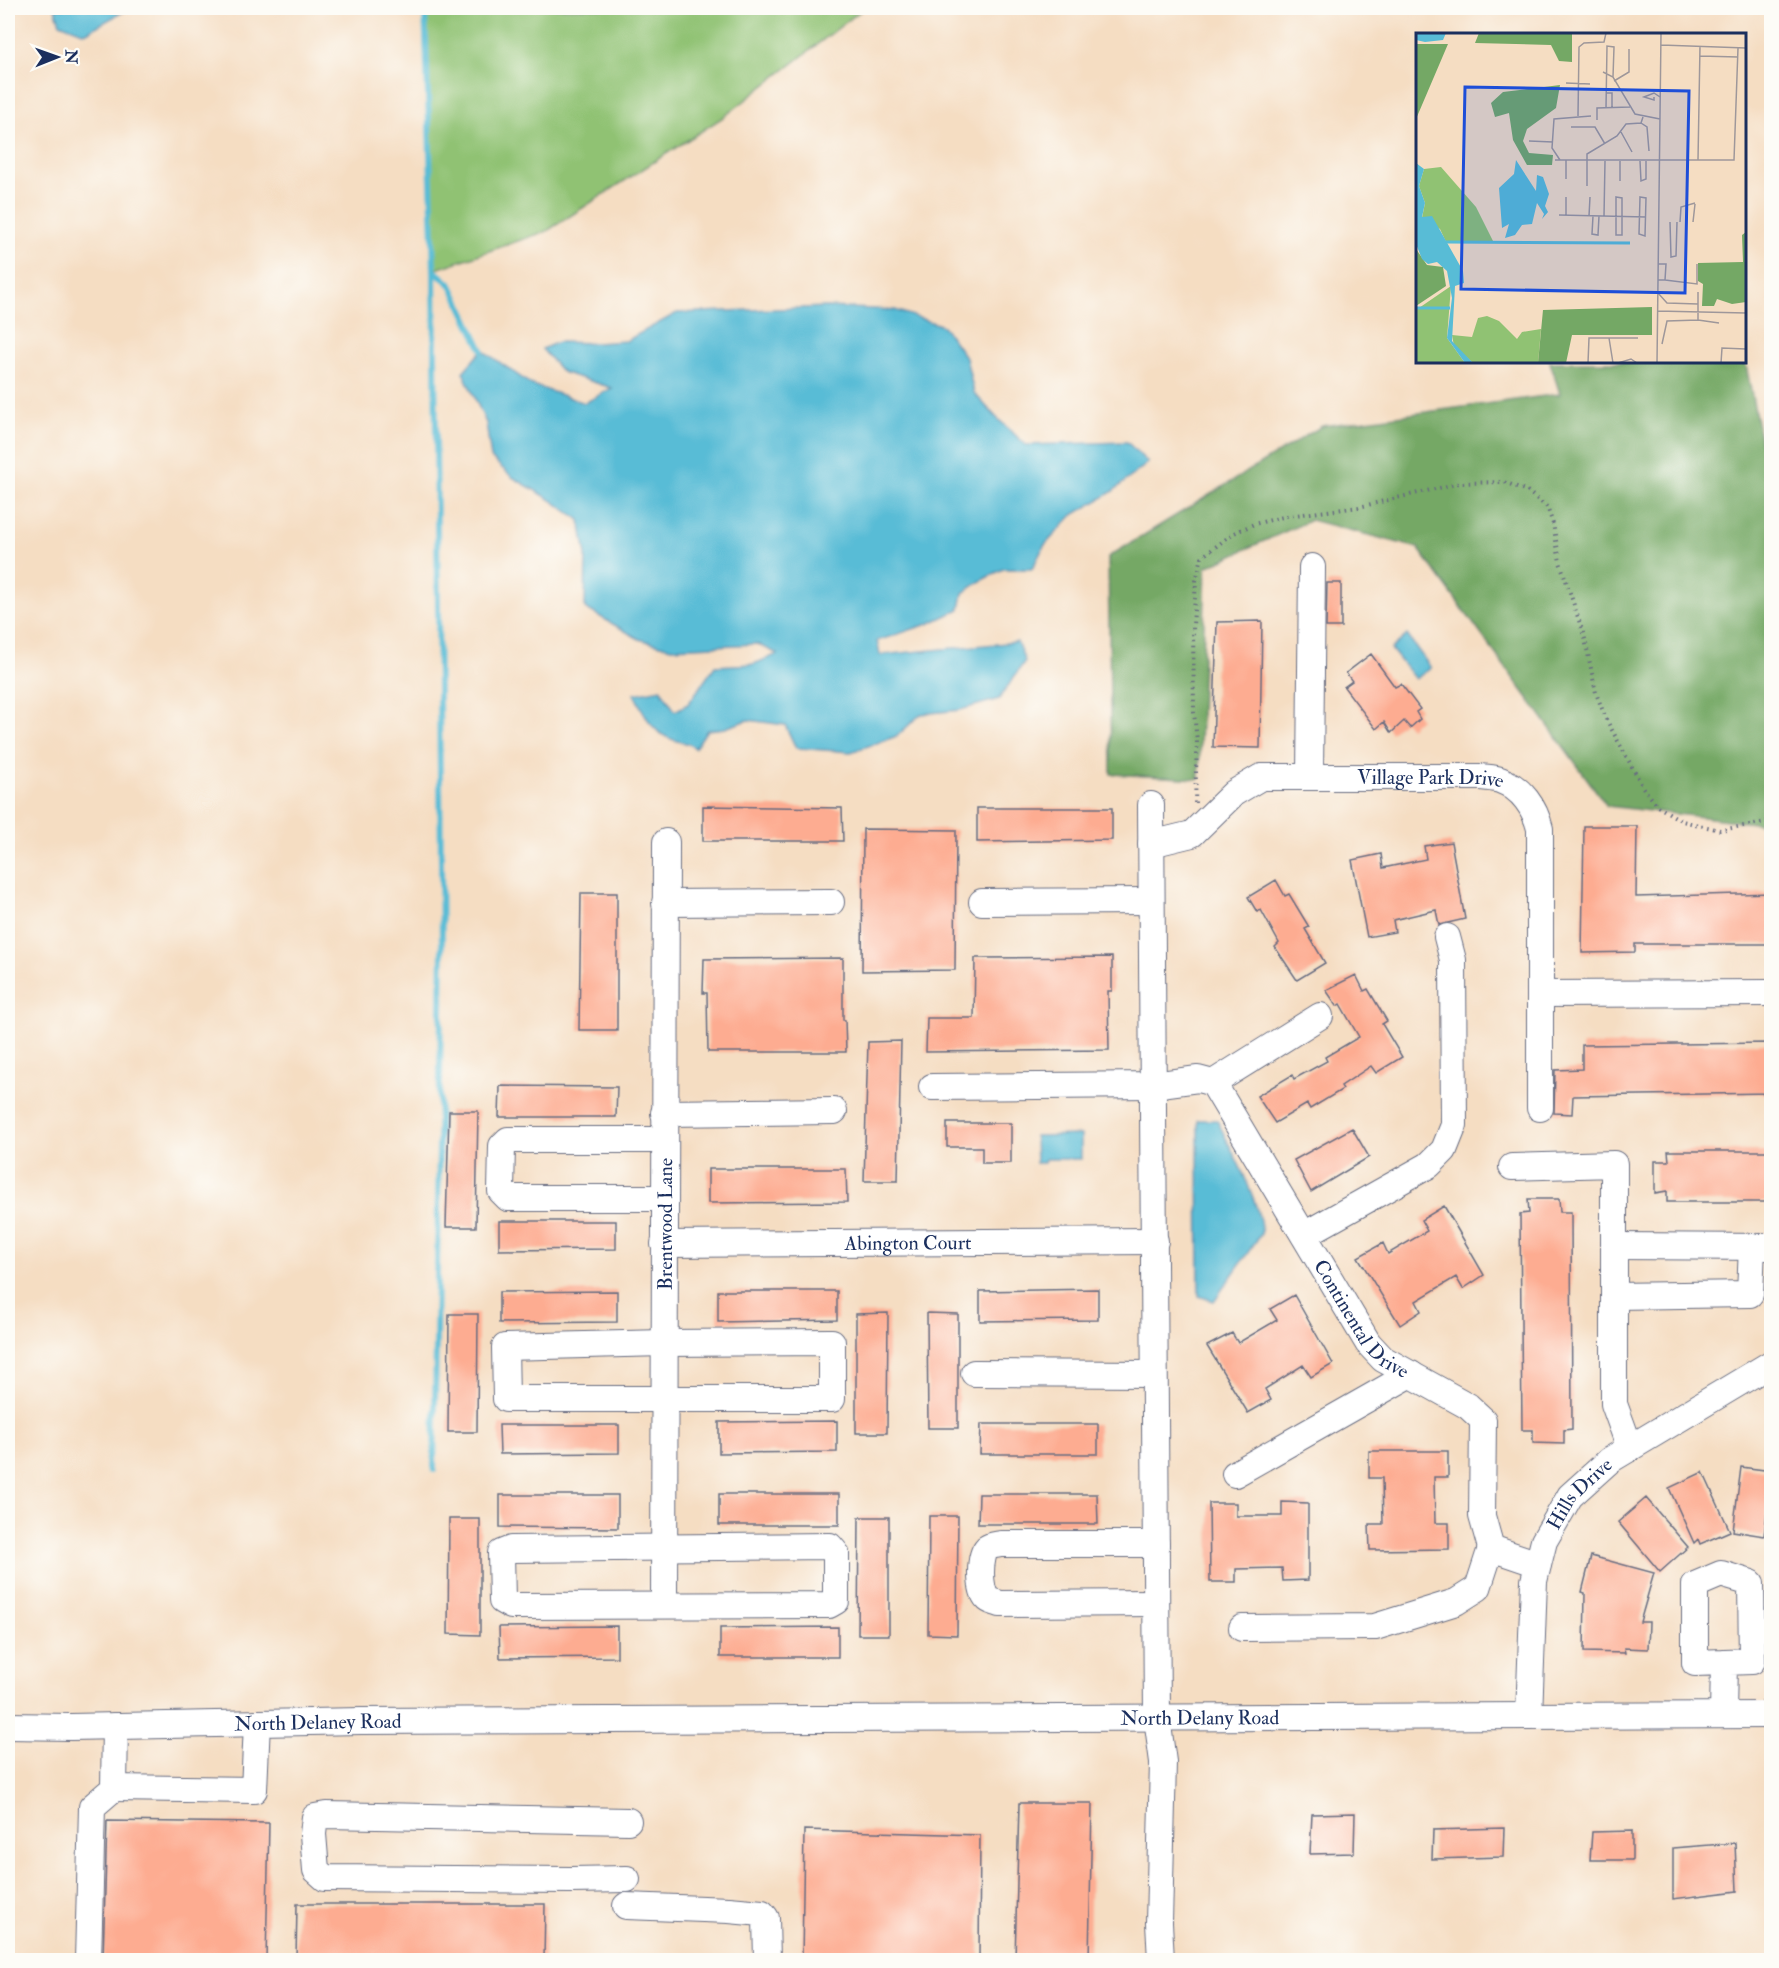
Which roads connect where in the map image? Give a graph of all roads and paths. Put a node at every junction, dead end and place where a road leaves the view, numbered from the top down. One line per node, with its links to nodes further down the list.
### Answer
1 (1560, 562): 5 (path)
2 (1312, 567): 3 (street)
3 (1310, 777): 7 (street, Village Park Drive); 14 (street, Village Park Drive)
4 (1151, 805): 7 (street)
5 (1772, 821)
6 (666, 842): 11 (street, Brentwood Lane)
7 (1151, 844): 10 (street)
8 (831, 902): 11 (street)
9 (982, 902): 10 (street)
10 (1151, 902): 17 (street)
11 (665, 903): 21 (street, Brentwood Lane)
12 (1447, 937): 25 (street)
13 (1772, 993): 14 (street)
14 (1540, 994): 19 (street, Village Park Drive)
15 (1320, 1017): 16 (street)
16 (1213, 1083): 17 (street); 25 (street, Continental Drive)
17 (1154, 1085): 18 (street); 26 (street)
18 (932, 1088)
19 (1540, 1108)
20 (834, 1111): 21 (street)
21 (664, 1113): 22 (street, Brentwood Lane)
22 (664, 1140): 24 (street, Brentwood Lane); 24 (street)
23 (1512, 1167): 28 (street)
24 (664, 1198): 27 (street, Brentwood Lane)
25 (1304, 1235): 35 (street, Continental Drive)
26 (1155, 1241): 27 (street, Abington Court); 34 (street)
27 (664, 1244): 31 (street, Brentwood Lane)
28 (1614, 1246): 29 (street); 30 (street)
29 (1762, 1247): 30 (street)
30 (1614, 1296): 37 (street)
31 (664, 1343): 36 (street, Brentwood Lane); 36 (street); 36 (street)
32 (1772, 1363): 37 (street, Hills Drive)
33 (974, 1373): 34 (street)
34 (1154, 1374): 39 (street)
35 (1411, 1374): 38 (street); 41 (street, Continental Drive)
36 (664, 1399): 40 (street, Brentwood Lane)
37 (1630, 1448): 42 (street, Hills Drive)
38 (1235, 1474)
39 (1156, 1544): 43 (street); 43 (street)
40 (664, 1547): 44 (street, Brentwood Lane); 44 (street); 44 (street)
41 (1491, 1548): 42 (street); 45 (street)
42 (1538, 1564): 49 (street, Hills Drive)
43 (1156, 1603): 50 (street)
44 (664, 1605)
45 (1242, 1628)
46 (1724, 1662): 47 (street)
47 (1723, 1715): 48 (street, North Delany Road); 49 (street, North Delany Road)
48 (1772, 1715)
49 (1529, 1716): 50 (street, North Delany Road)
50 (1157, 1718): 51 (street, North Delany Road); 61 (street)
51 (630, 1720): 52 (street, North Delaney Road)
52 (257, 1723): 54 (street, North Delaney Road); 55 (street)
53 (8, 1726): 54 (street, North Delaney Road)
54 (115, 1726): 55 (street)
55 (114, 1788): 59 (street)
56 (628, 1821): 57 (street)
57 (627, 1879)
58 (626, 1906): 60 (street)
59 (88, 1960)
60 (767, 1960)
61 (1161, 1960)

